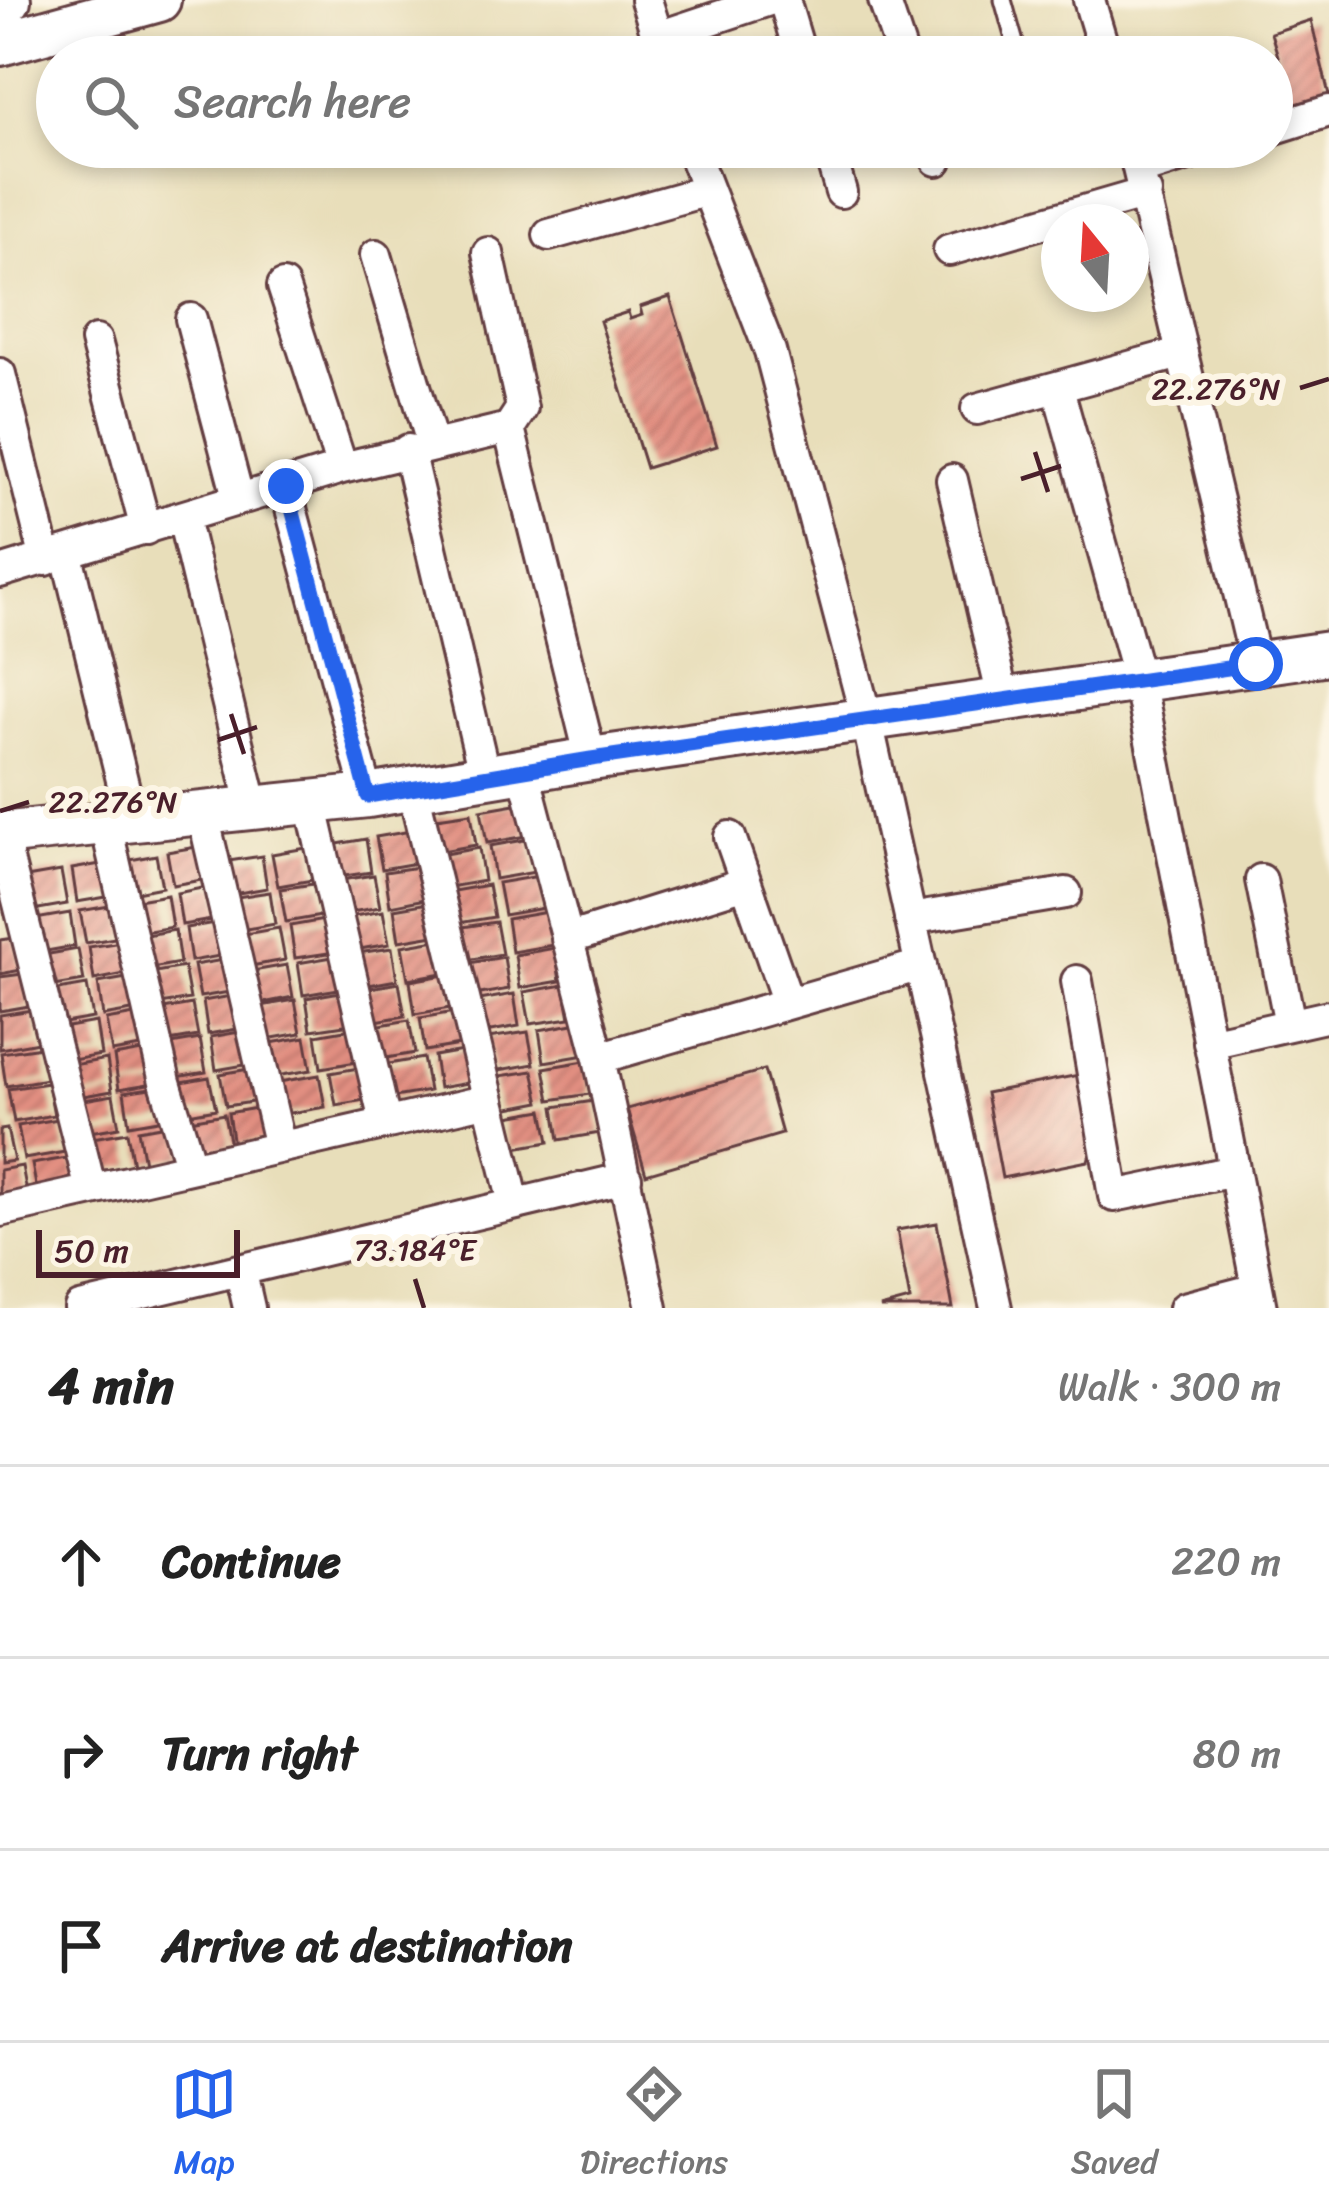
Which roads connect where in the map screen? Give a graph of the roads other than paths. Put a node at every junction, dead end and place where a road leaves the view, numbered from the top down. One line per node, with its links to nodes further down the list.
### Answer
1 (9, 0): 9 (street)
2 (159, 0): 10 (street)
3 (646, 0): 11 (street)
4 (769, 0): 12 (street)
5 (784, 0): 13 (street)
6 (884, 0): 14 (street)
7 (1003, 0): 15 (lane)
8 (1089, 0): 16 (street)
9 (0, 3)
10 (106, 7): 17 (street)
11 (657, 36)
12 (686, 36)
13 (795, 36)
14 (896, 36)
15 (1013, 36)
16 (1100, 36)
17 (0, 44)
18 (1329, 111): 19 (street)
19 (1293, 122)
20 (698, 168): 23 (street)
21 (834, 168): 24 (street)
22 (1140, 170): 26 (street); 32 (street)
23 (705, 191): 25 (street); 50 (street)
24 (841, 192)
25 (549, 235)
26 (949, 250)
27 (488, 254): 36 (street)
28 (376, 255): 37 (street)
29 (283, 286): 38 (street)
30 (191, 320): 41 (street)
31 (96, 341): 43 (street)
32 (1180, 353): 34 (street); 47 (street)
33 (0, 374): 44 (street)
34 (1058, 389): 35 (street); 48 (street)
35 (977, 409)
36 (509, 428): 37 (street); 51 (street)
37 (420, 447): 38 (street); 52 (street)
38 (342, 468): 40 (street)
39 (952, 480): 49 (street)
40 (286, 486): 41 (street); 54 (street)
41 (238, 497): 42 (street)
42 (183, 518): 43 (street); 56 (street)
43 (146, 529): 44 (street)
44 (56, 558): 45 (street); 58 (street)
45 (0, 572)
46 (1329, 653): 47 (street)
47 (1256, 664): 48 (street)
48 (1139, 679): 49 (street); 71 (street)
49 (1004, 698): 50 (street)
50 (866, 721): 51 (street); 64 (street)
51 (591, 759): 52 (street)
52 (504, 773): 53 (street); 65 (street)
53 (413, 790): 54 (street); 73 (street)
54 (368, 796): 55 (street)
55 (311, 803): 56 (street); 74 (street)
56 (253, 808): 57 (street)
57 (203, 815): 58 (street); 75 (street)
58 (118, 819): 59 (street); 76 (street)
59 (0, 832): 79 (street)
60 (730, 837): 62 (street)
61 (1261, 880): 70 (street)
62 (746, 883): 65 (street); 68 (street)
63 (1066, 893): 64 (street)
64 (910, 919): 66 (street)
65 (567, 939): 72 (street)
66 (921, 965): 68 (street); 88 (street)
67 (1077, 981): 77 (street)
68 (788, 1004): 72 (street)
69 (1329, 1016): 70 (street)
70 (1290, 1024): 71 (street)
71 (1209, 1042): 77 (street)
72 (599, 1058): 78 (street)
73 (489, 1100): 74 (street); 80 (street)
74 (386, 1122): 75 (street)
75 (280, 1147): 76 (street)
76 (190, 1166): 79 (street)
77 (1234, 1171): 83 (street)
78 (626, 1178): 80 (street); 87 (street)
79 (91, 1190): 81 (street)
80 (514, 1203): 82 (street)
81 (0, 1211)
82 (241, 1273): 84 (street); 86 (street)
83 (1259, 1299): 89 (street)
84 (119, 1304): 85 (street)
85 (80, 1308)
86 (249, 1308)
87 (652, 1308)
88 (996, 1308)
89 (1184, 1308)

